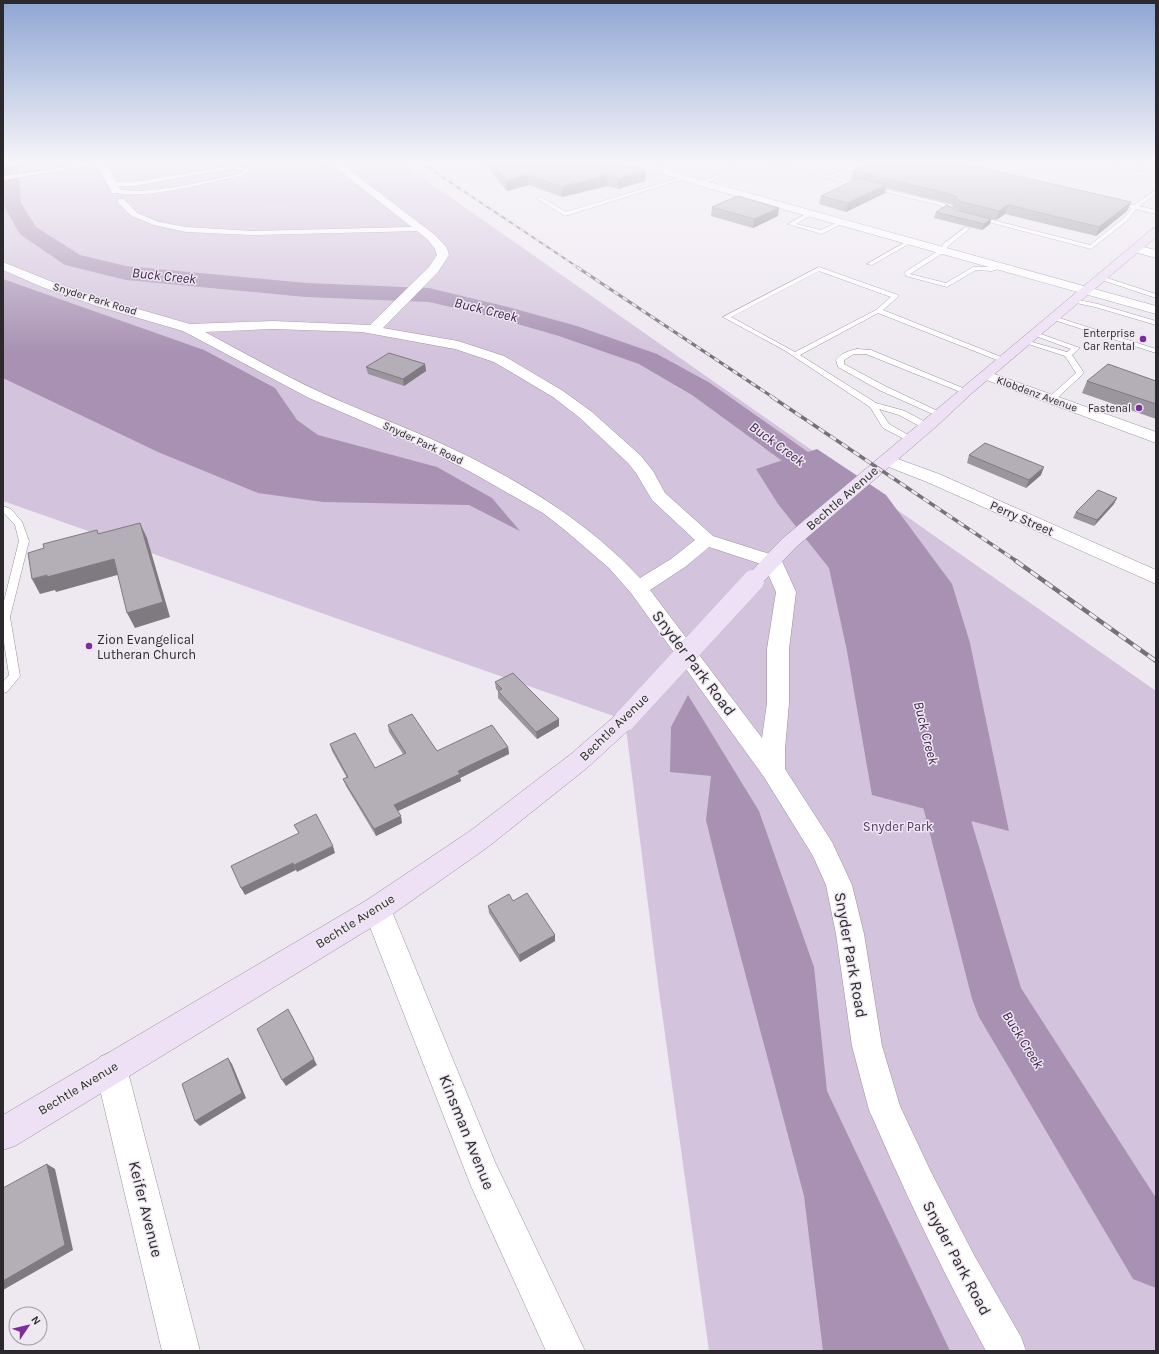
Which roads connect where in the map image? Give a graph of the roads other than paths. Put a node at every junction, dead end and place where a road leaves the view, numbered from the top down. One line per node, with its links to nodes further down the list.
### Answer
1 (178, 227): 2 (street)
2 (412, 227)
3 (417, 227): 27 (street)
4 (802, 227): 5 (lane)
5 (832, 227)
6 (861, 227): 11 (street)
7 (1012, 227): 8 (lane)
8 (1116, 227)
9 (966, 229): 13 (lane)
10 (1156, 231): 12 (main road, Bechtle Avenue)
11 (911, 241): 13 (street); 15 (lane)
12 (1136, 249): 14 (street); 18 (main road, Bechtle Avenue)
13 (944, 250): 17 (street); 17 (lane)
14 (1156, 254)
15 (870, 264)
16 (3, 266): 26 (street, Snyder Park Road)
17 (1002, 266): 19 (street)
18 (1101, 278): 19 (main road, Bechtle Avenue); 20 (lane)
19 (1087, 289): 21 (main road, Bechtle Avenue); 22 (street)
20 (1156, 296)
21 (1074, 301): 24 (main road, Bechtle Avenue); 25 (lane)
22 (1154, 307)
23 (878, 311): 30 (lane); 30 (lane); 32 (lane)
24 (1053, 318): 28 (main road, Bechtle Avenue); 29 (lane)
25 (1156, 323)
26 (188, 328): 27 (street, Snyder Park Road); 46 (street, Snyder Park Road)
27 (374, 329): 43 (street, Snyder Park Road)
28 (1030, 338): 31 (lane); 31 (lane); 32 (main road, Bechtle Avenue)
29 (1156, 351)
30 (795, 355): 36 (lane)
31 (1068, 355): 35 (lane)
32 (1005, 360): 33 (main road, Bechtle Avenue)
33 (986, 375): 34 (main road, Bechtle Avenue); 35 (street, Klobdenz Avenue)
34 (966, 390): 37 (main road, Bechtle Avenue); 37 (lane)
35 (1051, 399): 39 (street, Klobdenz Avenue)
36 (873, 405): 38 (lane); 40 (lane)
37 (940, 414): 38 (main road, Bechtle Avenue)
38 (926, 426): 40 (main road, Bechtle Avenue)
39 (1156, 438)
40 (911, 439): 41 (main road, Bechtle Avenue)
41 (887, 460): 44 (main road, Bechtle Avenue); 45 (street, Perry Street)
42 (3, 509): 47 (lane)
43 (706, 540): 44 (street); 46 (street)
44 (772, 560): 48 (street); 49 (main road, Bechtle Avenue, bridge)
45 (1156, 578)
46 (638, 588): 48 (street, Snyder Park Road)
47 (3, 689)
48 (773, 770): 54 (street, Snyder Park Road)
49 (377, 909): 50 (main road, Bechtle Avenue); 53 (street, Kinsman Avenue)
50 (111, 1068): 51 (main road, Bechtle Avenue); 52 (street, Keifer Avenue)
51 (3, 1134)
52 (180, 1351)
53 (566, 1351)
54 (1007, 1351)

